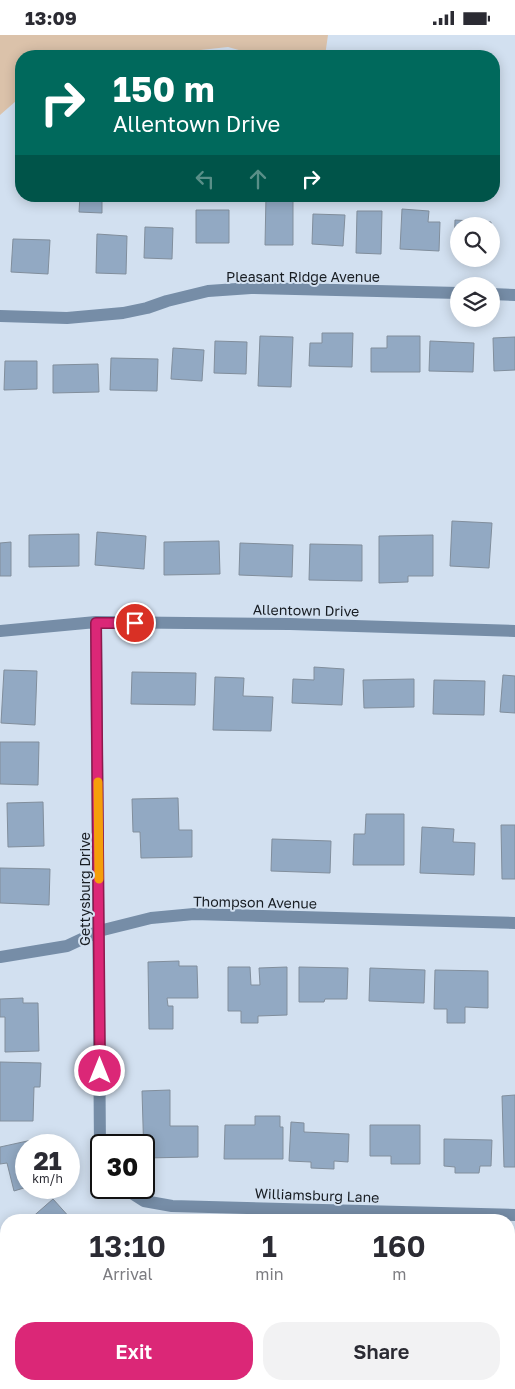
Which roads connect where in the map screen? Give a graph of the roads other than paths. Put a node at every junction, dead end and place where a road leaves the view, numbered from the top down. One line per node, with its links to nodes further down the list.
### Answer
1 (450, 293): 4 (street, Pleasant Ridge Avenue)
2 (500, 294): 3 (street)
3 (515, 295)
4 (0, 316)
5 (96, 623): 6 (street, Allentown Drive); 7 (street, Allentown Drive); 9 (street, Gettysburg Drive)
6 (0, 631)
7 (515, 631)
8 (515, 923): 9 (street, Thompson Avenue)
9 (99, 931): 10 (street, Thompson Avenue); 11 (street, Gettysburg Drive)
10 (0, 957)
11 (100, 1134)
12 (141, 1199): 13 (street, Williamsburg Lane)
13 (477, 1214)

